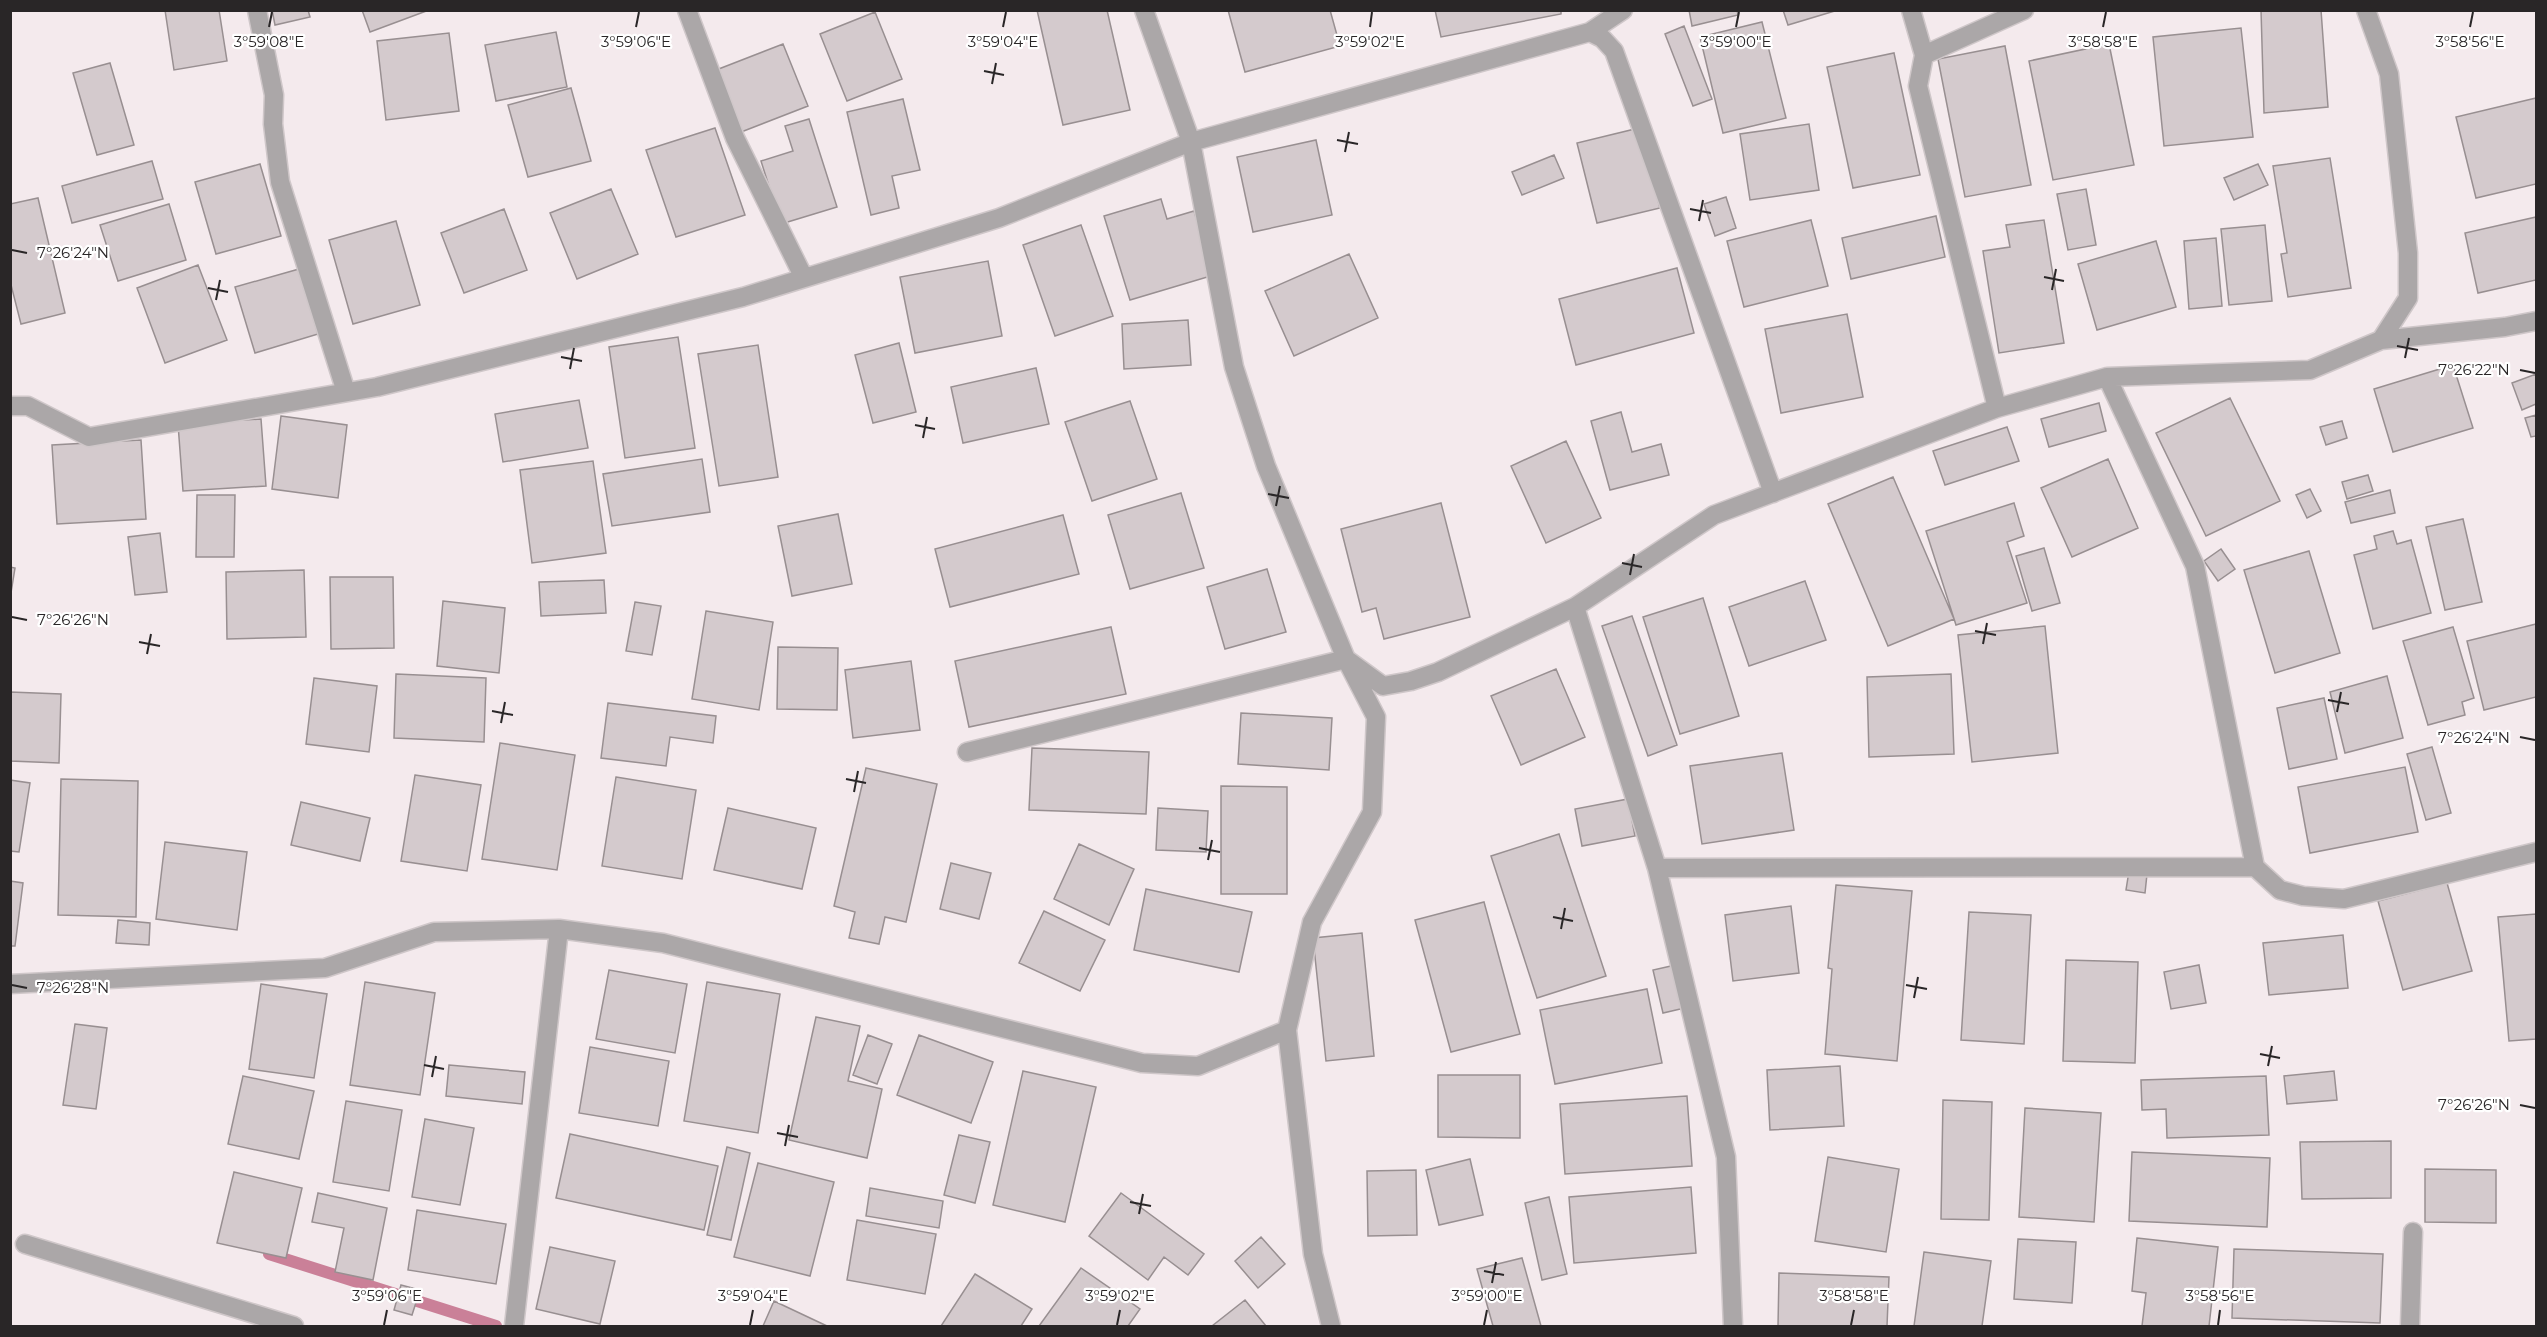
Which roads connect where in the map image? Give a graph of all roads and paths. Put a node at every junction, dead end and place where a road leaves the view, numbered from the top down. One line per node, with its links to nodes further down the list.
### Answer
1 (257, 10): 15 (street)
2 (687, 10): 11 (street)
3 (1144, 10): 10 (street)
4 (1623, 10): 8 (street)
5 (1911, 10): 9 (street)
6 (2024, 10): 9 (street)
7 (2366, 10): 13 (street)
8 (1590, 32): 10 (street); 18 (street)
9 (1924, 55): 17 (street)
10 (1191, 142): 11 (street); 20 (street)
11 (804, 278): 15 (street)
12 (2536, 321): 13 (street)
13 (2381, 340): 14 (street)
14 (2107, 377): 17 (street); 23 (street)
15 (346, 392): 16 (street)
16 (10, 406)
17 (1997, 408): 18 (street)
18 (1773, 493): 19 (street)
19 (1575, 607): 20 (street); 24 (street)
20 (1346, 659): 21 (street); 27 (street)
21 (967, 752)
22 (2536, 852): 23 (street)
23 (2255, 867): 24 (street)
24 (1657, 868): 33 (street)
25 (559, 929): 26 (street); 27 (street); 31 (street)
26 (10, 984)
27 (1287, 1030): 32 (street)
28 (2413, 1232): 34 (street)
29 (25, 1244): 30 (street)
30 (294, 1326)
31 (514, 1326)
32 (1331, 1326)
33 (1733, 1326)
34 (2410, 1326)

